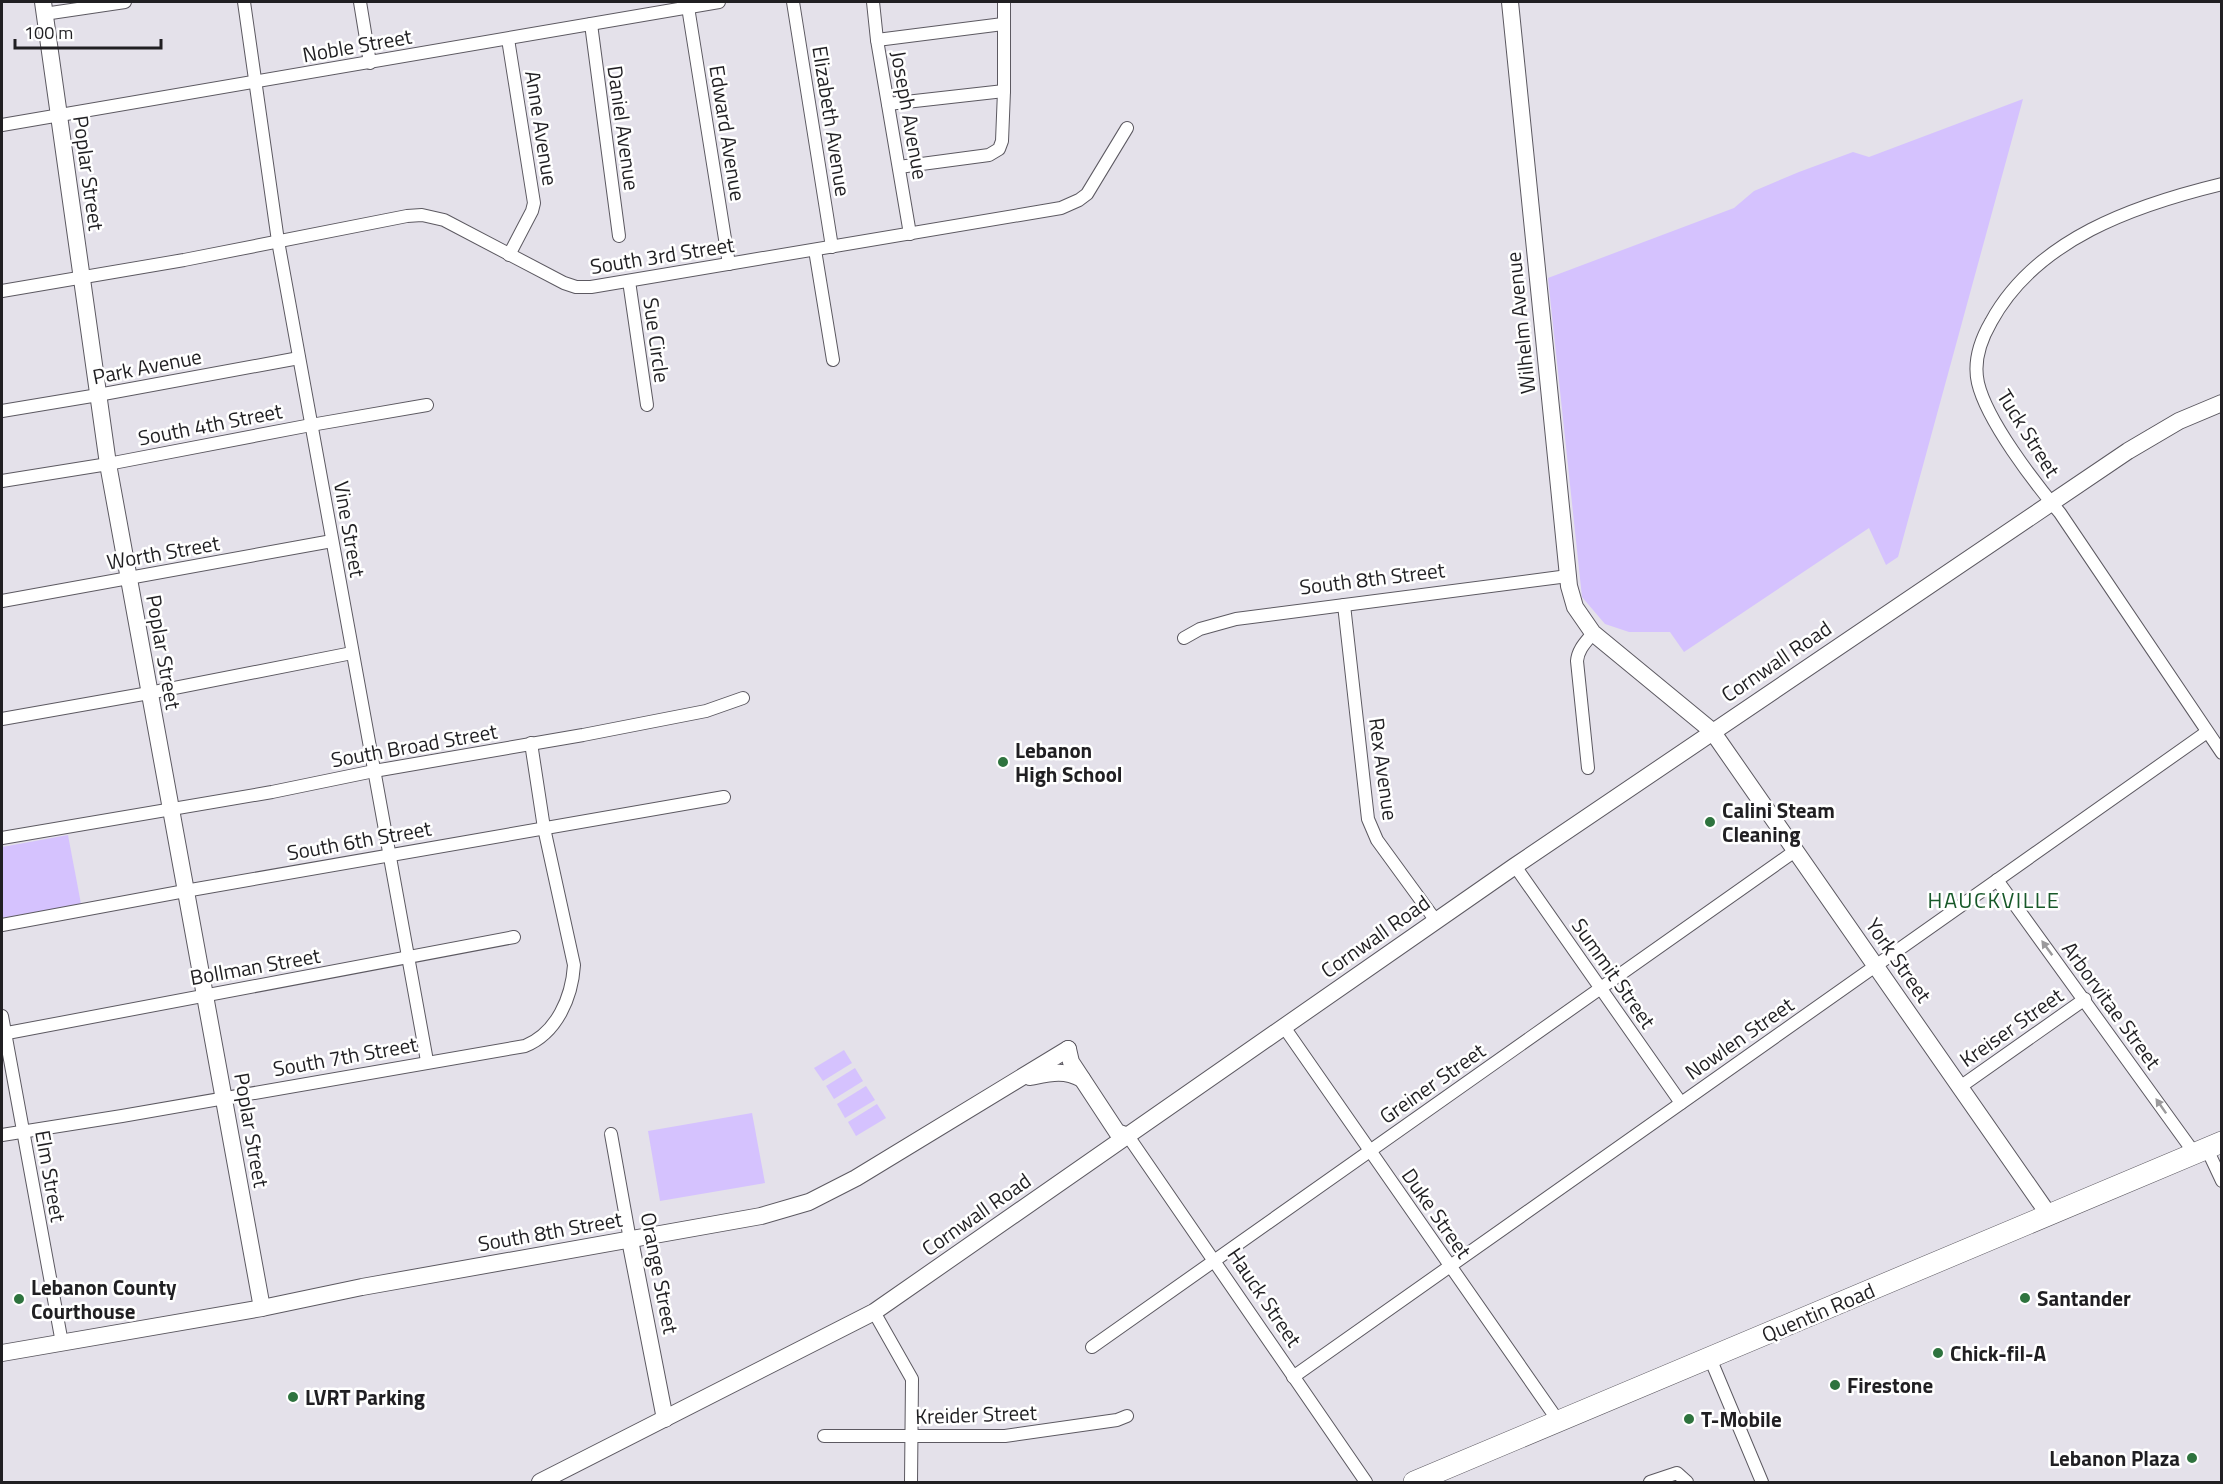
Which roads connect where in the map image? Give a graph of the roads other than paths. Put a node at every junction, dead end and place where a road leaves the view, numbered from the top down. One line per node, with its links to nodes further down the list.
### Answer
1 (125, 2): 10 (street)
2 (244, 2): 16 (street, Vine Street)
3 (360, 2): 15 (street)
4 (719, 2): 9 (street, Noble Street)
5 (793, 2): 27 (street, Elizabeth Avenue)
6 (873, 2): 14 (street, Joseph Avenue)
7 (1004, 2): 12 (street)
8 (1510, 2): 46 (street, Wilhelm Avenue)
9 (688, 7): 11 (street, Noble Street); 30 (street, Edward Avenue)
10 (44, 8): 19 (street, Poplar Street)
11 (591, 24): 13 (street, Noble Street); 25 (street, Daniel Avenue)
12 (1003, 24): 14 (street); 17 (street)
13 (508, 39): 15 (street, Noble Street); 29 (street, Anne Avenue)
14 (878, 40): 18 (street, Joseph Avenue)
15 (370, 63): 16 (street, Noble Street)
16 (256, 83): 19 (street, Noble Street); 26 (street, Vine Street)
17 (1004, 90): 18 (street); 22 (street)
18 (888, 104): 22 (street, Joseph Avenue)
19 (58, 116): 20 (street, Noble Street); 31 (street, Poplar Street)
20 (2, 125)
21 (1127, 128): 24 (street, South 3rd Street)
22 (899, 167): 24 (street, Joseph Avenue)
23 (2222, 184): 44 (street, Tuck Street)
24 (910, 234): 27 (street, South 3rd Street)
25 (619, 236)
26 (278, 241): 29 (street, South 3rd Street); 31 (street, South 3rd Street); 34 (street, Vine Street)
27 (832, 247): 28 (street, South 3rd Street)
28 (815, 250): 30 (street, South 3rd Street); 35 (street)
29 (509, 255): 32 (street, South 3rd Street)
30 (729, 264): 32 (street, South 3rd Street)
31 (81, 278): 33 (street, South 3rd Street); 36 (street, Poplar Street)
32 (629, 281): 39 (street, Sue Circle)
33 (2, 291)
34 (299, 358): 36 (street, Park Avenue); 41 (street, Vine Street)
35 (833, 360)
36 (98, 395): 40 (street, Park Avenue); 42 (street, Poplar Street)
37 (2222, 403): 44 (street, Cornwall Road)
38 (427, 405): 41 (street, South 4th Street)
39 (647, 405)
40 (2, 411)
41 (311, 425): 42 (street, South 4th Street); 45 (street, Vine Street)
42 (108, 464): 43 (street, South 4th Street); 47 (street, Poplar Street)
43 (2, 481)
44 (2051, 502): 56 (street, Cornwall Road); 57 (street, Tuck Street)
45 (332, 541): 47 (street, Worth Street); 52 (street, Vine Street)
46 (1568, 576): 49 (street, South 8th Street); 50 (street, Wilhelm Avenue)
47 (128, 578): 48 (street, Worth Street); 53 (street, Poplar Street)
48 (2, 601)
49 (1344, 605): 51 (street, South 8th Street); 71 (street, Rex Avenue)
50 (1593, 633): 56 (street, Wilhelm Avenue); 60 (street)
51 (1184, 638)
52 (352, 652): 53 (street); 61 (street, Vine Street)
53 (149, 693): 55 (street); 63 (street, Poplar Street)
54 (743, 698): 58 (street, South Broad Street)
55 (2, 719)
56 (1712, 731): 66 (street, York Street); 68 (street, Cornwall Road)
57 (2207, 732): 59 (street, Tuck Street); 69 (street, Nowlen Street)
58 (531, 743): 61 (street, South Broad Street); 64 (street)
59 (2222, 753)
60 (1588, 768)
61 (374, 771): 63 (street, South Broad Street); 67 (street, Vine Street)
62 (724, 796): 64 (street, South 6th Street)
63 (170, 808): 65 (street, South Broad Street); 70 (street, Poplar Street)
64 (544, 828): 67 (street, South 6th Street); 83 (street, South 7th Street)
65 (2, 838)
66 (1795, 851): 75 (street, York Street); 76 (street, Greiner Street)
67 (389, 855): 70 (street, South 6th Street); 74 (street, Vine Street)
68 (1515, 866): 71 (street, Cornwall Road); 76 (street, Summit Street)
69 (1997, 880): 75 (street, Nowlen Street); 78 (street, Arborvitae Street, one-way to 69)
70 (185, 891): 72 (street, South 6th Street); 77 (street, Poplar Street)
71 (1436, 921): 80 (street, Cornwall Road)
72 (2, 925)
73 (514, 937): 74 (street, Bollman Street)
74 (408, 958): 77 (street, Bollman Street); 83 (street, Vine Street)
75 (1875, 966): 86 (street, York Street); 88 (street, Nowlen Street)
76 (1600, 988): 88 (street, Summit Street); 94 (street, Greiner Street)
77 (204, 995): 81 (street, Bollman Street); 87 (street, Poplar Street)
78 (2085, 999): 86 (street, Kreiser Street); 93 (street, Arborvitae Street, one-way to 78)
79 (2, 1016): 81 (street, Elm Street)
80 (1284, 1027): 92 (street, Cornwall Road); 94 (street, Duke Street)
81 (3, 1034): 89 (street, Elm Street)
82 (1068, 1049): 84 (street, Hauck Street); 85 (street, South 8th Street); 92 (street, Hauck Street)
83 (427, 1061): 87 (street, South 7th Street)
84 (1082, 1079): 85 (street); 92 (street, Hauck Street)
85 (1015, 1081): 97 (street, South 8th Street)
86 (1960, 1087): 96 (street, York Street)
87 (223, 1097): 89 (street, South 7th Street); 100 (street, Poplar Street)
88 (1681, 1103): 99 (street, Nowlen Street)
89 (23, 1131): 91 (street, South 7th Street); 102 (street, Elm Street)
90 (611, 1134): 97 (street, Orange Street)
91 (2, 1135)
92 (1128, 1136): 98 (street, Hauck Street); 101 (street, Cornwall Road)
93 (2208, 1148): 95 (street, Arborvitae Street); 96 (highway, Quentin Road)
94 (1370, 1151): 98 (street, Greiner Street); 99 (street, Duke Street)
95 (2222, 1181)
96 (2049, 1215): 105 (highway, Quentin Road)
97 (630, 1240): 100 (street, South 8th Street); 108 (street, Orange Street)
98 (1214, 1261): 103 (street, Greiner Street); 106 (street, Hauck Street)
99 (1450, 1266): 106 (street, Nowlen Street); 109 (street, Duke Street)
100 (262, 1308): 102 (street, South 8th Street)
101 (874, 1312): 108 (street, Cornwall Road); 111 (street)
102 (62, 1342): 104 (street, South 8th Street)
103 (1092, 1347)
104 (2, 1353)
105 (1710, 1358): 109 (highway, Quentin Road); 118 (street)
106 (1293, 1377): 114 (street, Hauck Street)
107 (1127, 1416): 111 (street, Kreider Street)
108 (665, 1419): 112 (street, Cornwall Road)
109 (1559, 1422): 115 (highway, Quentin Road)
110 (824, 1436): 111 (street, Kreider Street)
111 (911, 1436): 113 (street)
112 (540, 1482)
113 (911, 1482)
114 (1366, 1482)
115 (1414, 1482)
116 (1650, 1482): 117 (street)
117 (1687, 1482)
118 (1762, 1482)

